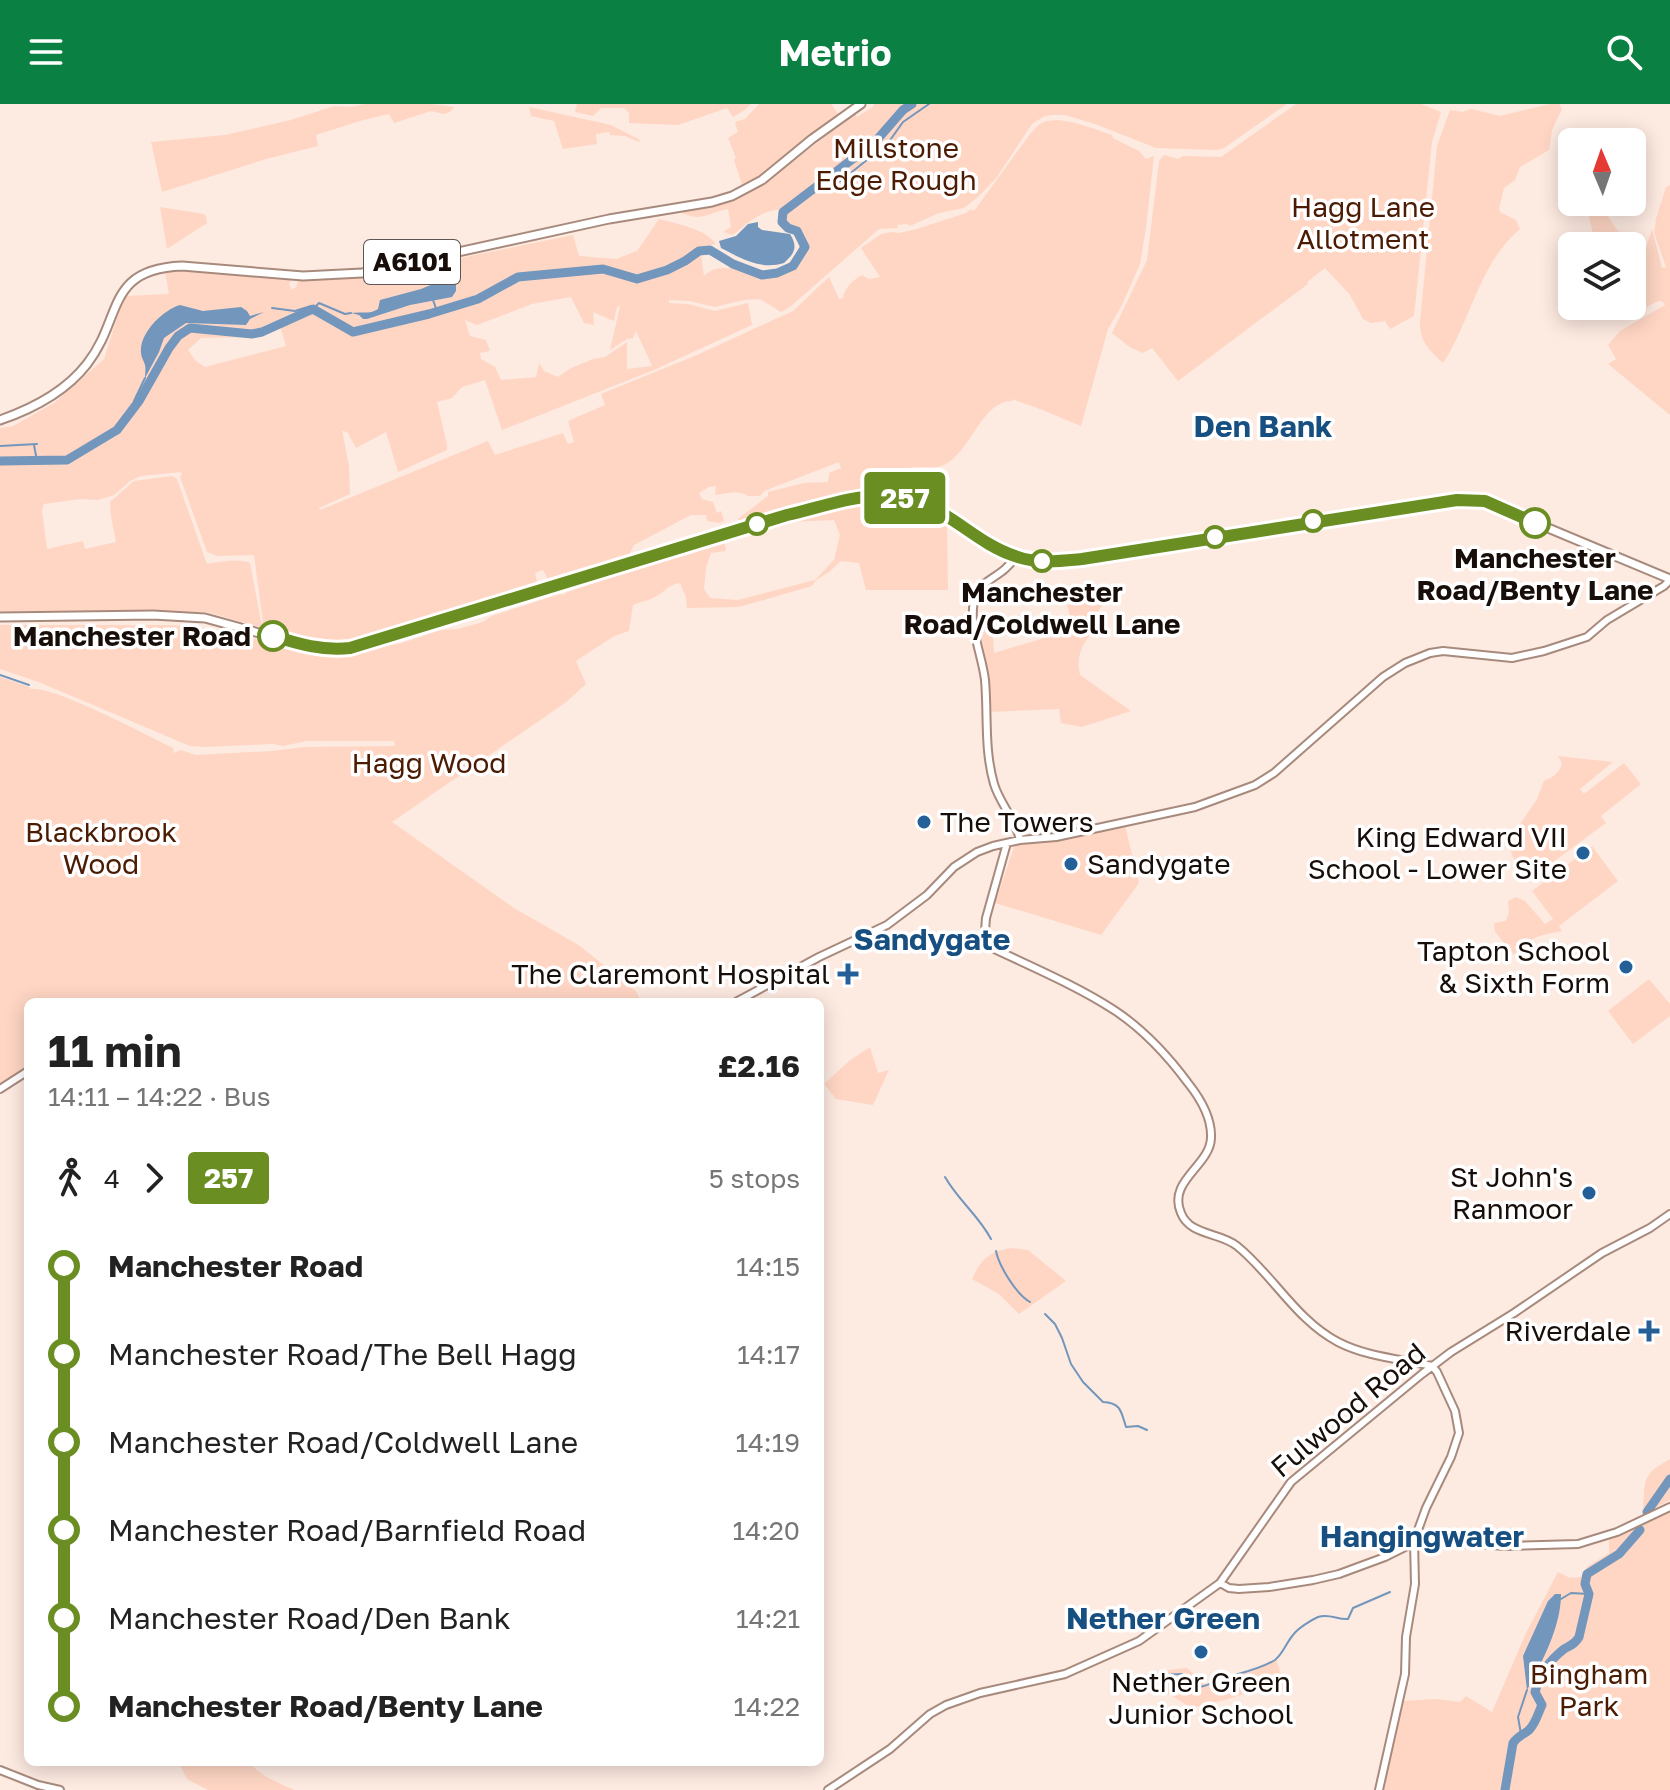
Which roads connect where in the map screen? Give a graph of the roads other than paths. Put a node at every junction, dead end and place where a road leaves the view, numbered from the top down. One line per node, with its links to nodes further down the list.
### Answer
1 (861, 104): 2 (main road, A6101)
2 (0, 420)
3 (1015, 557): 4 (main road); 5 (main road); 6 (street)
4 (1670, 580): 6 (street)
5 (0, 617)
6 (1020, 840): 7 (street)
7 (1007, 843): 8 (street); 12 (street)
8 (743, 998)
9 (24, 1074): 10 (street)
10 (0, 1089)
11 (1670, 1214): 12 (street, Fulwood Road)
12 (1432, 1366): 14 (street); 15 (street, Fulwood Road)
13 (1670, 1507): 14 (street)
14 (1414, 1541): 15 (street); 19 (street)
15 (1220, 1583): 18 (street, Fulwood Road)
16 (0, 1770): 17 (street)
17 (60, 1790)
18 (828, 1790)
19 (1379, 1790)

